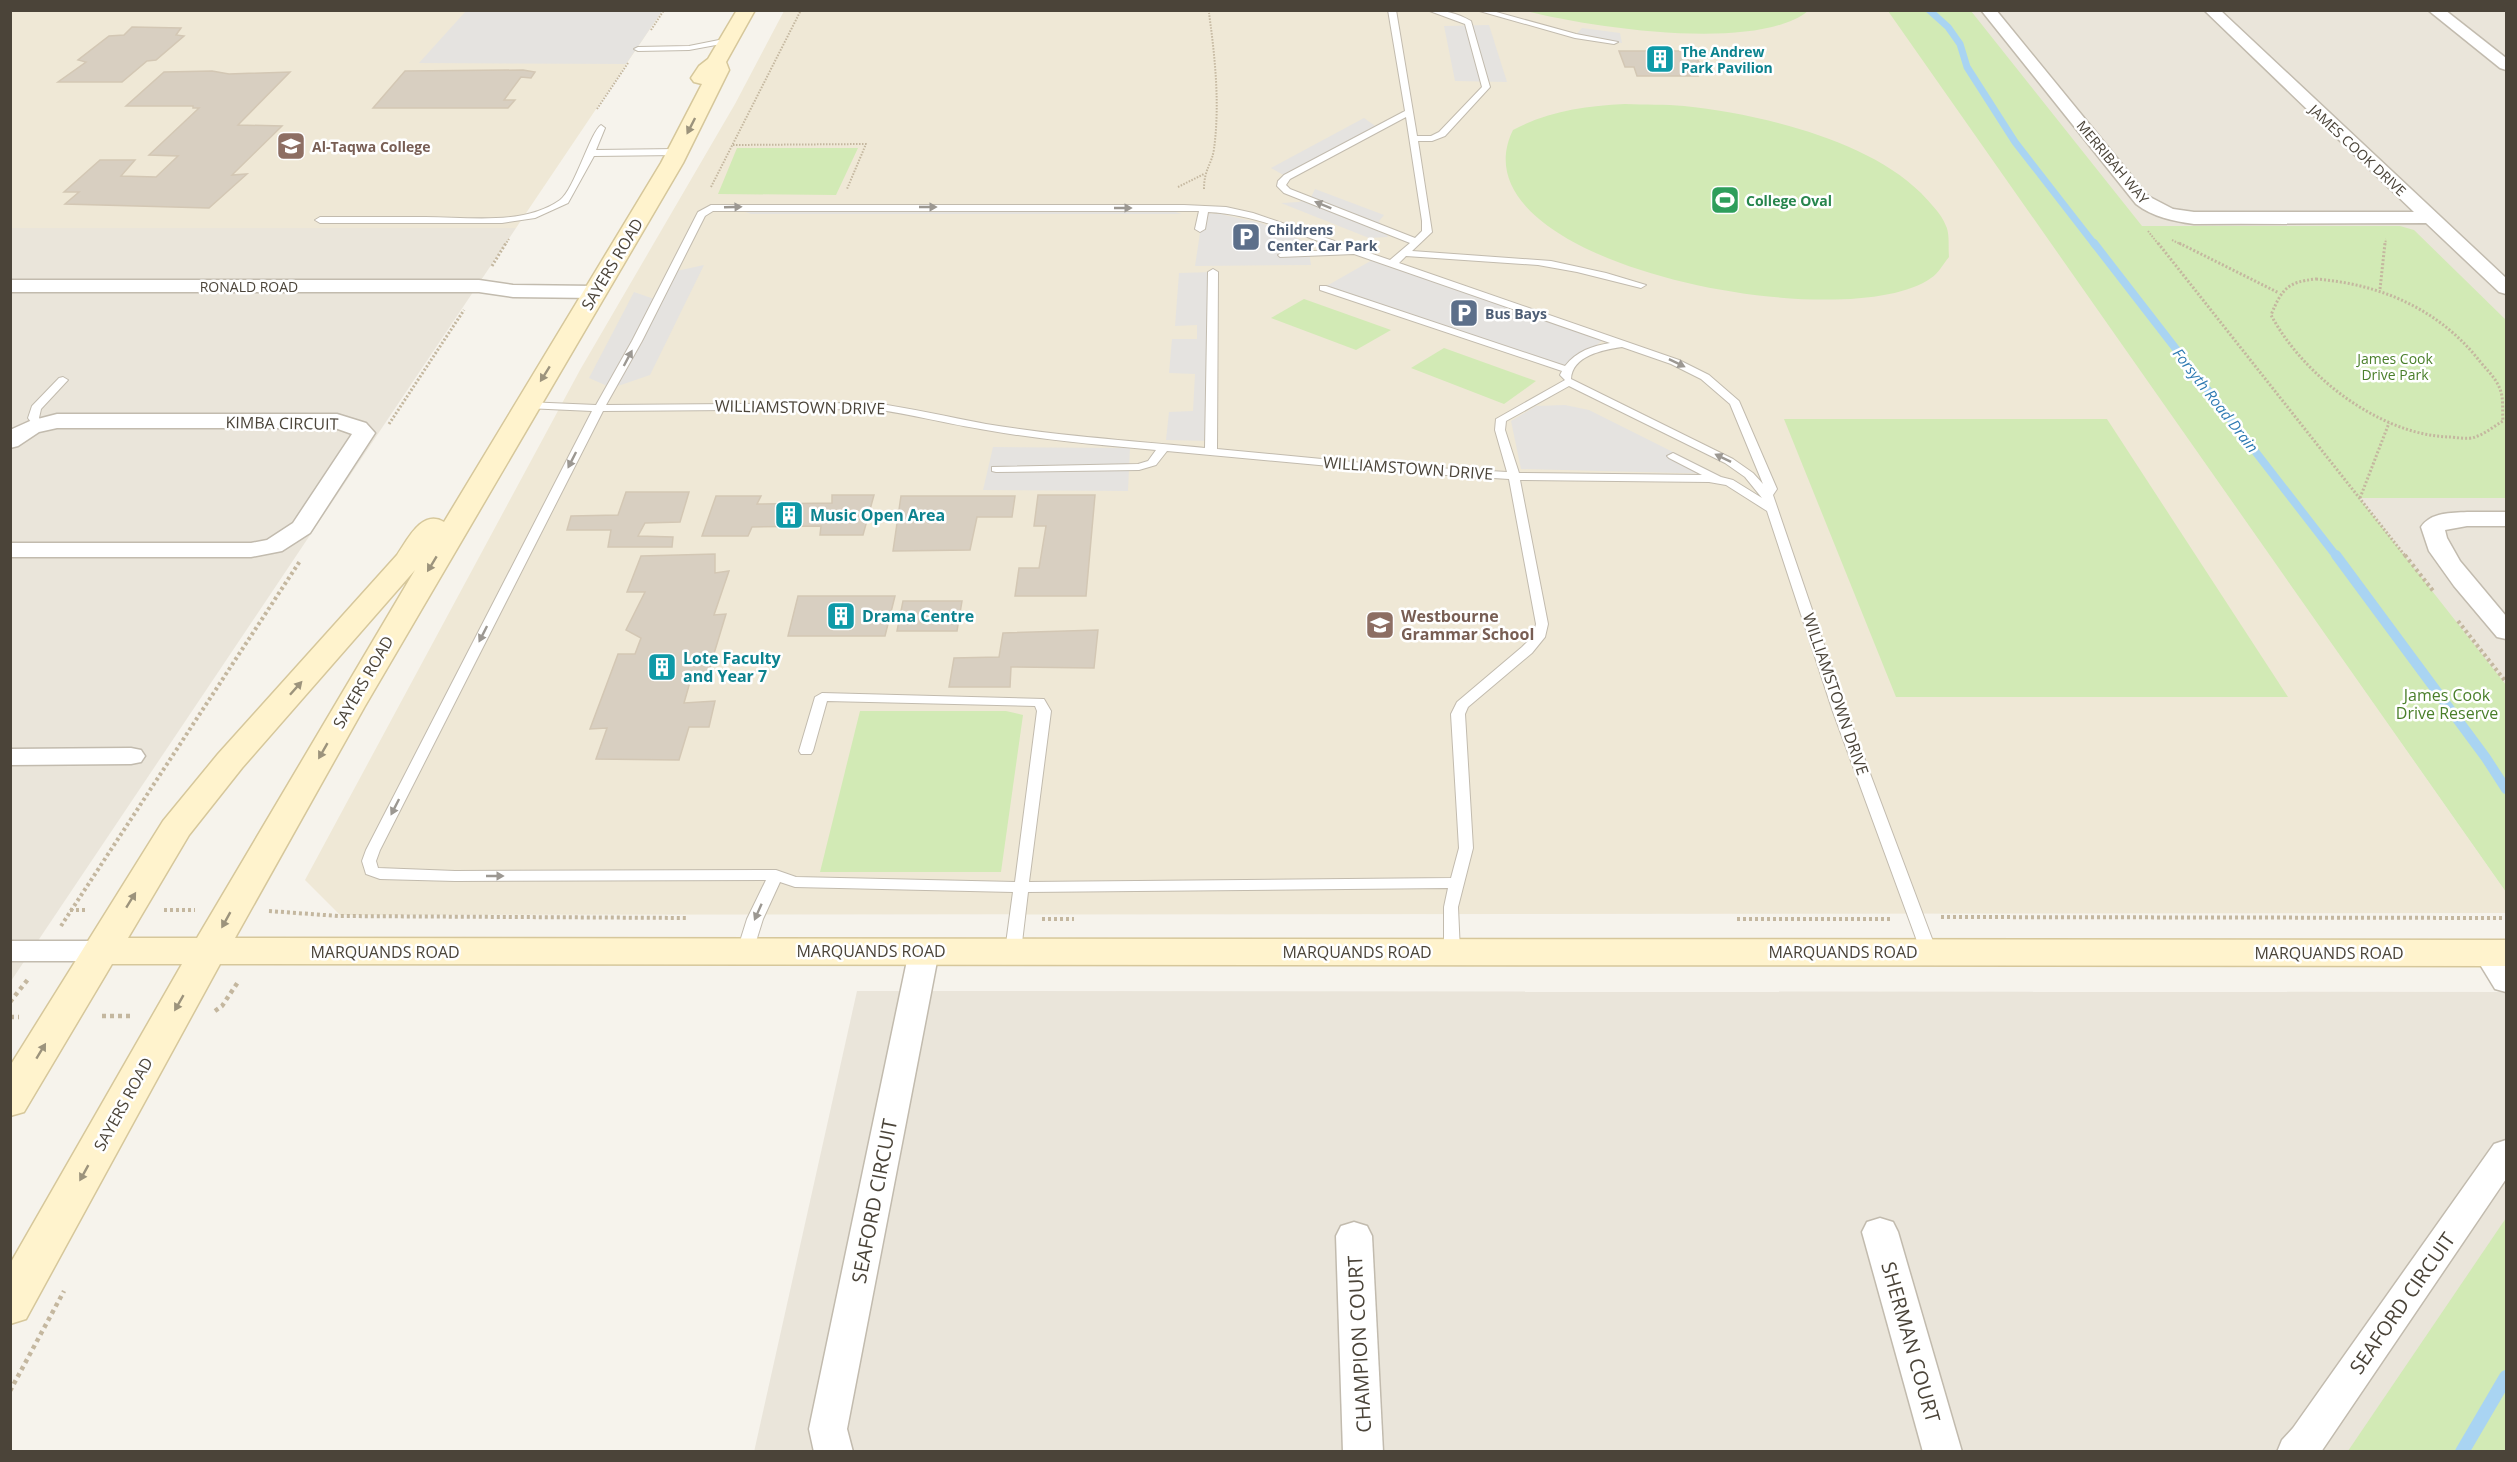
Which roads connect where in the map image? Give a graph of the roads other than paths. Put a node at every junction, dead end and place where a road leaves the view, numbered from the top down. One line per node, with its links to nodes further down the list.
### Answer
1 (746, 10): 11 (main road, SAYERS ROAD)
2 (1392, 10): 13 (lane)
3 (1430, 10): 15 (lane)
4 (1479, 10): 8 (lane)
5 (1988, 10): 19 (street, MERRIBAH WAY)
6 (2211, 10): 19 (street, JAMES COOK DRIVE)
7 (2435, 10): 12 (street)
8 (1614, 42)
9 (689, 48): 10 (lane); 11 (lane); 11 (lane)
10 (638, 49)
11 (722, 52): 16 (main road, SAYERS ROAD)
12 (2506, 65)
13 (1409, 112): 15 (lane); 22 (lane, one-way to 13)
14 (601, 128): 17 (lane)
15 (1413, 139): 22 (lane)
16 (668, 152): 17 (lane); 30 (main road, SAYERS ROAD)
17 (591, 153): 20 (lane)
18 (1204, 209): 21 (lane); 23 (lane); 39 (lane, one-way to 18)
19 (2430, 217): 32 (street, JAMES COOK DRIVE)
20 (320, 220)
21 (1200, 230)
22 (1416, 242): 24 (lane)
23 (1355, 252): 25 (lane); 26 (lane)
24 (1404, 253): 26 (lane); 28 (lane)
25 (1283, 255)
26 (1391, 265): 33 (lane)
27 (1213, 272): 43 (lane)
28 (1641, 285)
29 (10, 286): 30 (street, RONALD ROAD)
30 (588, 287): 38 (main road, SAYERS ROAD, one-way to 38); 51 (main road, SAYERS ROAD)
31 (1323, 288): 36 (lane)
32 (2506, 288)
33 (1585, 331): 34 (lane); 35 (lane)
34 (1622, 343): 35 (lane); 48 (lane, one-way to 48)
35 (1583, 353): 36 (lane)
36 (1568, 376): 46 (lane, WILLIAMSTOWN DRIVE); 48 (lane, WILLIAMSTOWN DRIVE, one-way to 36)
37 (63, 380): 40 (lane)
38 (526, 405): 39 (lane, WILLIAMSTOWN DRIVE); 51 (main road); 65 (main road, SAYERS ROAD, one-way to 65)
39 (599, 408): 42 (lane, WILLIAMSTOWN DRIVE); 57 (lane, one-way to 57)
40 (38, 424): 41 (street, KIMBA CIRCUIT); 52 (street, KIMBA CIRCUIT)
41 (10, 441)
42 (1163, 449): 43 (lane, WILLIAMSTOWN DRIVE); 45 (lane)
43 (1211, 450): 46 (lane, WILLIAMSTOWN DRIVE)
44 (1673, 456): 47 (lane)
45 (996, 469)
46 (1514, 476): 47 (lane); 58 (lane)
47 (1720, 481): 49 (lane)
48 (1767, 495): 49 (lane, WILLIAMSTOWN DRIVE)
49 (1773, 510): 67 (lane, WILLIAMSTOWN DRIVE)
50 (2506, 519): 53 (street)
51 (432, 528): 62 (main road, SAYERS ROAD, one-way to 51)
52 (10, 550)
53 (2506, 632)
54 (806, 751): 59 (lane)
55 (131, 756): 56 (street)
56 (10, 757)
57 (776, 875): 59 (lane); 63 (lane, one-way to 63)
58 (1457, 883): 59 (lane); 66 (lane)
59 (1021, 887): 60 (lane)
60 (1015, 935): 64 (main road, MARQUANDS ROAD); 66 (main road, MARQUANDS ROAD)
61 (10, 951): 62 (street)
62 (102, 951): 65 (main road, MARQUANDS ROAD); 69 (main road, SAYERS ROAD, one-way to 62)
63 (746, 951): 64 (main road, MARQUANDS ROAD); 65 (main road, MARQUANDS ROAD)
64 (924, 951): 74 (street, SEAFORD CIRCUIT)
65 (208, 952): 73 (main road, SAYERS ROAD, one-way to 73)
66 (1452, 952): 67 (main road, MARQUANDS ROAD)
67 (1929, 952): 68 (main road, MARQUANDS ROAD)
68 (2500, 962)
69 (10, 1101)
70 (2506, 1153): 77 (street, SEAFORD CIRCUIT)
71 (1880, 1232): 76 (street, SHERMAN COURT)
72 (1354, 1236): 75 (street, CHAMPION COURT)
73 (10, 1306)
74 (834, 1452)
75 (1363, 1452)
76 (1943, 1452)
77 (2296, 1452)

